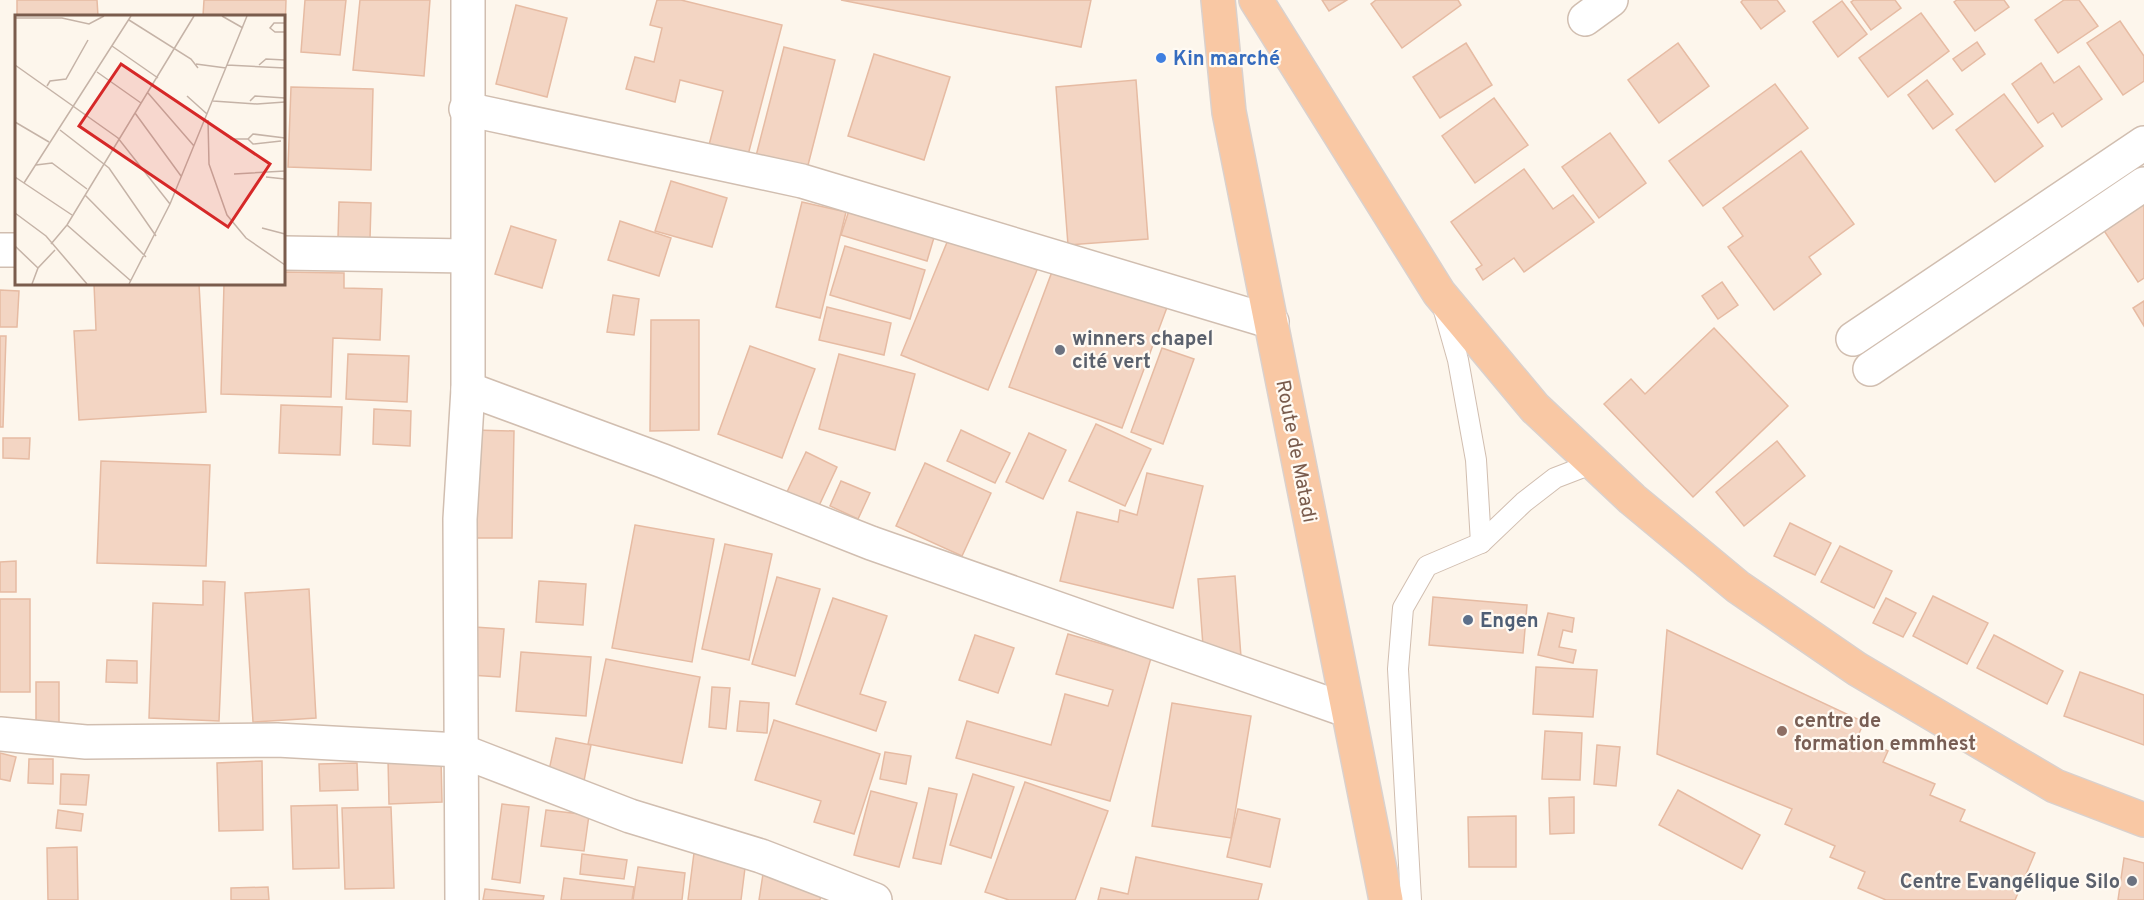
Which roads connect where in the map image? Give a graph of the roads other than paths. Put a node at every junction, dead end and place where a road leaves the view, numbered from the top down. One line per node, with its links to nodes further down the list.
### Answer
1 (468, 0): 4 (street)
2 (1218, 0): 12 (highway, Route de Matadi)
3 (1256, 0): 11 (highway)
4 (466, 109): 10 (street); 12 (street)
5 (2144, 143): 13 (street)
6 (2144, 184): 14 (street)
7 (0, 249): 8 (street)
8 (15, 250)
9 (285, 253): 10 (street)
10 (467, 256): 15 (street)
11 (1439, 293): 16 (highway); 17 (lane)
12 (1272, 322): 18 (highway, Route de Matadi)
13 (1854, 339)
14 (1870, 369)
15 (468, 388): 18 (street); 20 (street)
16 (1594, 463): 17 (lane); 21 (highway)
17 (1481, 543): 25 (lane)
18 (1346, 710): 24 (highway, Route de Matadi)
19 (0, 734): 20 (street)
20 (459, 750): 22 (street); 23 (street)
21 (2144, 820)
22 (462, 900)
23 (875, 900)
24 (1386, 900)
25 (1411, 900)

